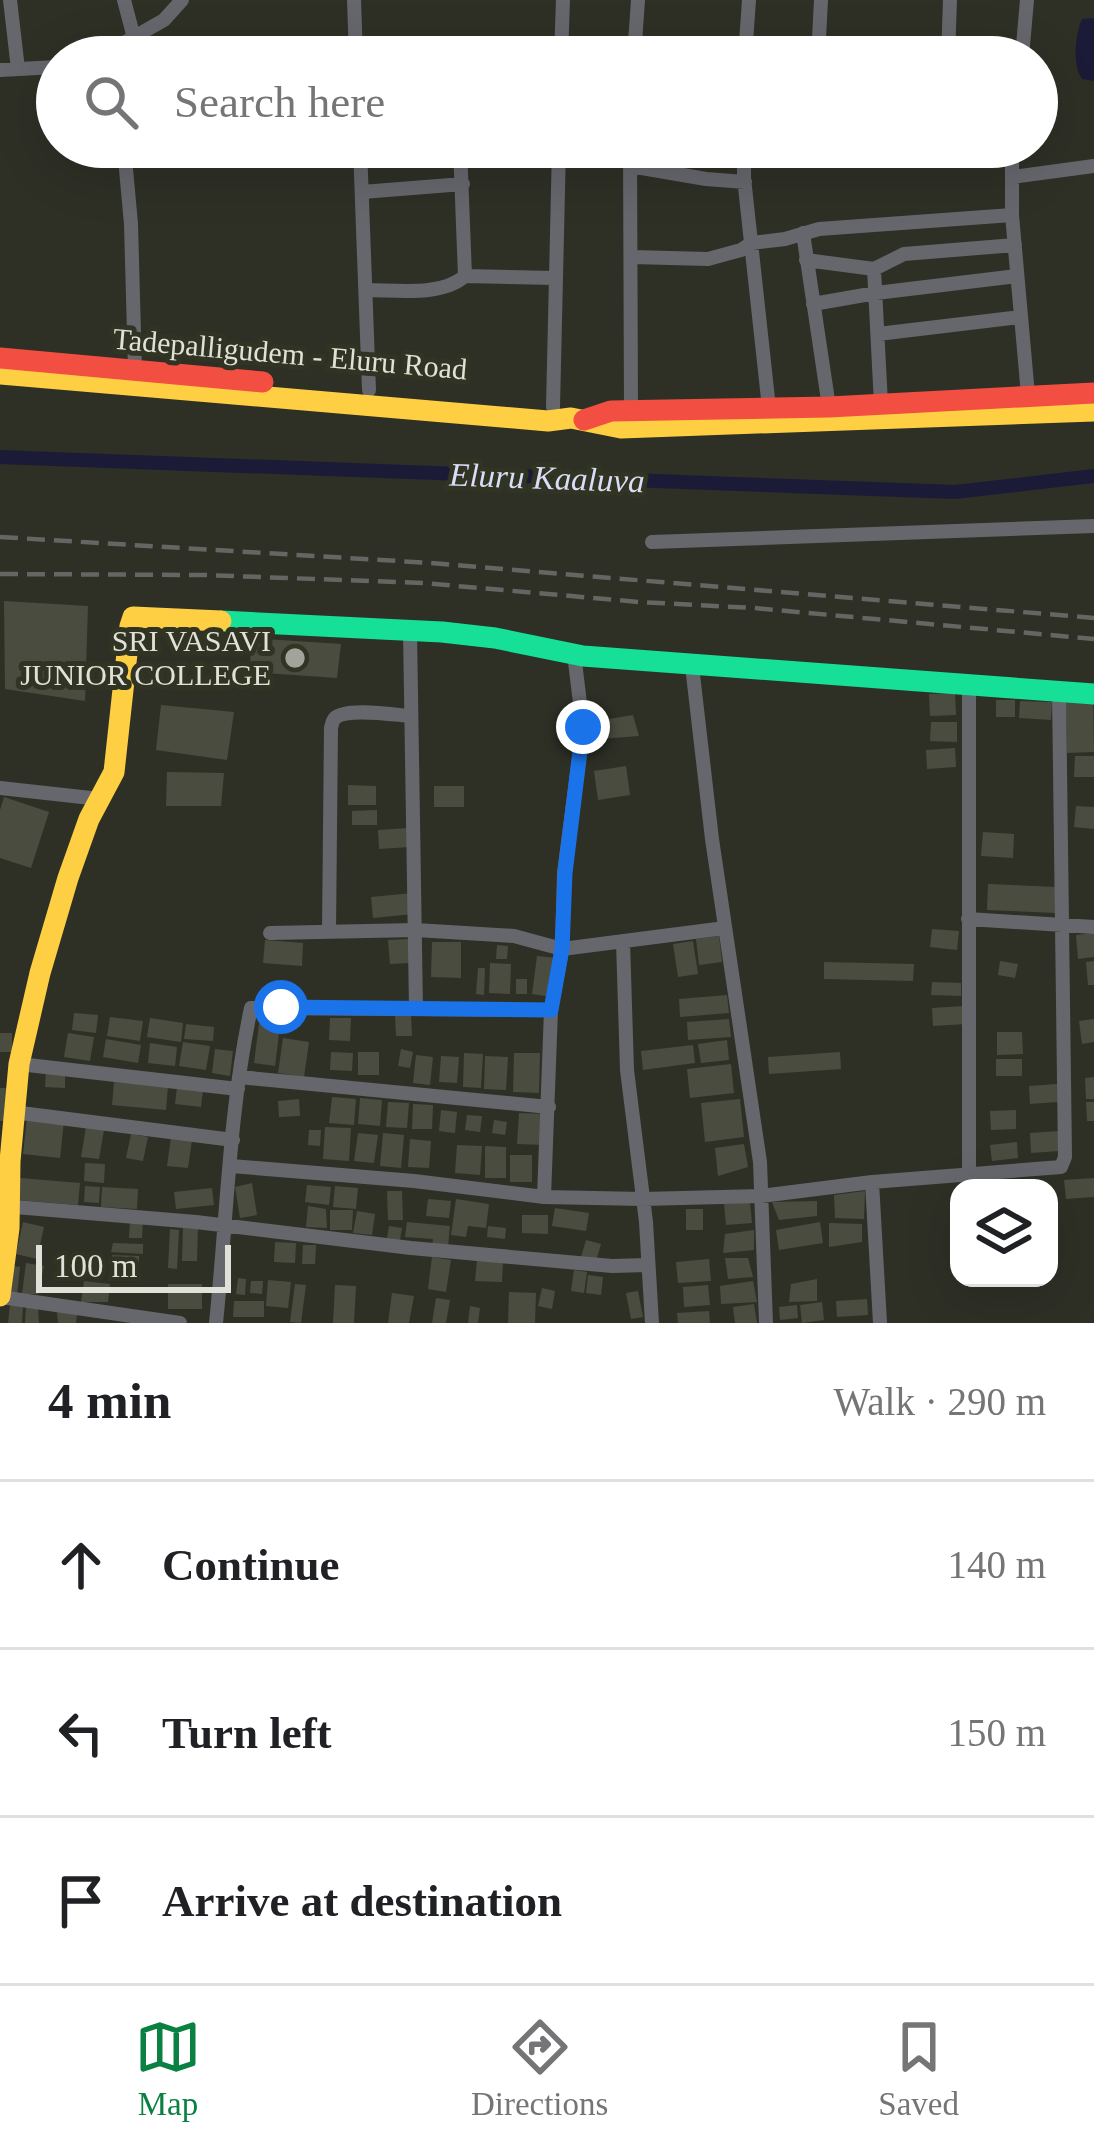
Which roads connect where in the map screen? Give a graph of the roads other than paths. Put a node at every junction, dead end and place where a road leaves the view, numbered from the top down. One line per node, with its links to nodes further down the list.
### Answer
1 (10, 0): 21 (street)
2 (124, 0): 11 (street)
3 (182, 0): 12 (street)
4 (354, 0): 13 (street)
5 (563, 0): 14 (street)
6 (638, 0): 15 (street)
7 (749, 0): 16 (street)
8 (821, 0): 17 (street)
9 (950, 0): 18 (street)
10 (1027, 0): 19 (street)
11 (133, 36)
12 (137, 36)
13 (355, 36)
14 (562, 36)
15 (635, 36)
16 (746, 36)
17 (819, 36)
18 (949, 36)
19 (1024, 36)
20 (36, 68): 21 (street)
21 (18, 69): 22 (street)
22 (0, 70)
23 (1094, 166): 32 (street)
24 (126, 168): 52 (street)
25 (361, 168): 35 (street)
26 (462, 168): 34 (street)
27 (558, 168): 45 (street)
28 (630, 168): 40 (street)
29 (642, 168): 33 (street)
30 (744, 168): 33 (street)
31 (1012, 168): 32 (street)
32 (1012, 177): 36 (street)
33 (745, 182): 38 (street)
34 (463, 184): 35 (street); 43 (street)
35 (362, 192): 46 (street)
36 (1012, 215): 37 (street); 39 (street)
37 (803, 233): 38 (street); 41 (street)
38 (752, 243): 40 (street); 59 (street)
39 (1015, 245): 42 (street); 44 (street)
40 (632, 257): 60 (street)
41 (806, 260): 42 (street); 48 (street)
42 (874, 269): 47 (street)
43 (465, 276): 45 (street); 46 (street)
44 (1017, 276): 47 (street); 49 (street)
45 (555, 278): 62 (street)
46 (366, 290): 54 (street)
47 (875, 293): 48 (street); 50 (street)
48 (813, 304): 58 (street)
49 (1020, 317): 50 (street); 56 (street)
50 (878, 334): 57 (street)
51 (0, 358): 52 (main road, Tadepalligudem - Eluru Road)
52 (135, 370): 54 (main road, Tadepalligudem - Eluru Road)
53 (0, 374): 62 (main road, Tadepalligudem - Eluru Road)
54 (369, 390): 62 (main road, Tadepalligudem - Eluru Road)
55 (1094, 393): 56 (main road, Tadepalligudem - Eluru Road)
56 (1028, 395): 57 (main road, Tadepalligudem - Eluru Road)
57 (881, 404): 58 (main road, Tadepalligudem - Eluru Road)
58 (829, 407): 59 (main road, Tadepalligudem - Eluru Road)
59 (770, 408): 60 (main road, Tadepalligudem - Eluru Road)
60 (631, 410): 62 (main road, Tadepalligudem - Eluru Road)
61 (1094, 411): 62 (main road, Tadepalligudem - Eluru Road)
62 (576, 417)
63 (1094, 526): 64 (street)
64 (652, 542)
65 (410, 631): 66 (main road); 71 (street); 73 (main road)
66 (574, 654): 67 (main road); 82 (street)
67 (692, 666): 68 (main road); 77 (street)
68 (969, 685): 69 (main road); 74 (street)
69 (1059, 691): 70 (main road); 75 (street)
70 (1094, 694)
71 (410, 716): 78 (street); 79 (street)
72 (0, 788): 73 (street)
73 (100, 799): 85 (main road)
74 (968, 919): 75 (street); 91 (street)
75 (1063, 927): 76 (street); 91 (street)
76 (1094, 927)
77 (725, 928): 81 (street); 93 (street)
78 (416, 930): 79 (street); 82 (street); 83 (street)
79 (328, 932): 80 (street)
80 (270, 933)
81 (623, 941): 82 (street); 95 (street)
82 (562, 949): 84 (street)
83 (416, 1009): 84 (street); 86 (street)
84 (551, 1010): 87 (street)
85 (12, 1075): 86 (street); 88 (main road)
86 (238, 1083): 87 (street); 89 (street)
87 (549, 1107): 94 (street)
88 (13, 1112): 89 (street); 96 (main road)
89 (233, 1140): 90 (street)
90 (231, 1166): 94 (street); 97 (street)
91 (969, 1174): 92 (street)
92 (872, 1183): 93 (street); 104 (street)
93 (761, 1196): 95 (street); 103 (street)
94 (544, 1197): 95 (street)
95 (643, 1199): 98 (street)
96 (5, 1206): 97 (street); 99 (main road)
97 (226, 1226): 98 (street); 101 (street)
98 (649, 1265): 102 (street)
99 (0, 1296): 100 (street)
100 (179, 1323)
101 (216, 1323)
102 (652, 1323)
103 (766, 1323)
104 (880, 1323)

